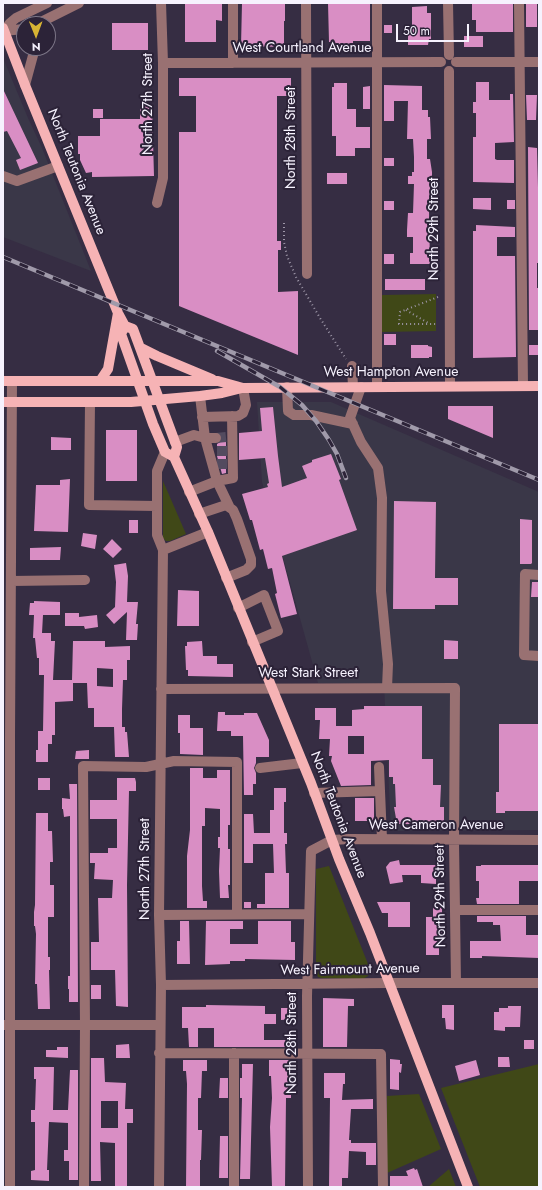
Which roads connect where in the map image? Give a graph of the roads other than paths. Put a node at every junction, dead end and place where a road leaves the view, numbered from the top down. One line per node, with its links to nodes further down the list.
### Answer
1 (47, 3): 11 (street)
2 (79, 3): 9 (street)
3 (233, 3): 19 (street)
4 (306, 3): 20 (street, North 28th Street)
5 (377, 3): 21 (street)
6 (448, 3): 12 (street)
7 (519, 3): 16 (street)
8 (161, 5): 18 (street, North 27th Street)
9 (54, 16)
10 (16, 29): 11 (street)
11 (3, 30): 23 (main road, North Teutonia Avenue)
12 (448, 55): 14 (street); 15 (street)
13 (33, 56): 23 (street)
14 (441, 62): 21 (street, West Courtland Avenue); 22 (street)
15 (456, 62): 16 (street); 22 (street)
16 (519, 62): 17 (street); 38 (street)
17 (539, 62)
18 (163, 63): 19 (street, West Courtland Avenue); 26 (street, North 27th Street)
19 (233, 63): 20 (street, West Courtland Avenue)
20 (306, 63): 21 (street, West Courtland Avenue); 27 (street, North 28th Street)
21 (376, 63): 41 (street)
22 (448, 71): 37 (street, North 29th Street)
23 (25, 85): 24 (main road, North Teutonia Avenue)
24 (58, 166): 25 (street); 28 (main road, North Teutonia Avenue)
25 (3, 176)
26 (157, 203)
27 (307, 274)
28 (118, 313): 29 (main road, North Teutonia Avenue); 33 (main road)
29 (125, 326): 30 (main road, North Teutonia Avenue); 34 (main road, North Teutonia Avenue)
30 (141, 348): 35 (main road, North Teutonia Avenue); 36 (main road)
31 (352, 367): 40 (street)
32 (7, 381): 33 (main road, West Hampton Avenue); 47 (street)
33 (100, 381): 34 (main road, West Hampton Avenue)
34 (138, 381): 35 (main road, West Hampton Avenue); 45 (main road, North Teutonia Avenue)
35 (152, 381): 36 (main road, West Hampton Avenue); 46 (main road, North Teutonia Avenue)
36 (218, 381): 42 (main road, West Hampton Avenue)
37 (450, 386): 38 (main road, West Hampton Avenue); 41 (main road, West Hampton Avenue)
38 (523, 386): 39 (main road, West Hampton Avenue)
39 (539, 386)
40 (357, 387): 41 (main road, West Hampton Avenue); 43 (main road, West Hampton Avenue); 51 (street)
41 (377, 387)
42 (244, 388): 43 (main road, West Hampton Avenue); 44 (main road, West Hampton Avenue); 49 (street)
43 (287, 388): 51 (street)
44 (200, 396): 46 (main road, West Hampton Avenue); 50 (street)
45 (145, 400): 46 (main road, West Hampton Avenue); 48 (main road, West Hampton Avenue); 55 (main road, North Teutonia Avenue)
46 (160, 400): 54 (main road, North Teutonia Avenue)
47 (7, 402): 48 (main road, West Hampton Avenue); 56 (street)
48 (90, 402): 59 (street)
49 (232, 416): 50 (street); 57 (street)
50 (202, 417): 52 (street)
51 (353, 424): 72 (street)
52 (205, 438): 53 (street); 54 (street); 57 (street)
53 (216, 438)
54 (175, 442): 55 (main road, North Teutonia Avenue)
55 (169, 455): 58 (main road, North Teutonia Avenue); 59 (street, North 27th Street)
56 (7, 476): 67 (street)
57 (216, 481): 58 (street); 60 (street)
58 (189, 492): 61 (main road, North Teutonia Avenue)
59 (157, 506): 63 (street, North 27th Street)
60 (229, 506): 61 (street); 65 (street)
61 (199, 514): 62 (main road, North Teutonia Avenue)
62 (208, 532): 63 (street); 65 (main road, North Teutonia Avenue)
63 (163, 550): 74 (street, North 27th Street)
64 (539, 575): 70 (street)
65 (226, 578): 68 (main road, North Teutonia Avenue)
66 (85, 580): 67 (street)
67 (11, 581): 75 (street)
68 (238, 608): 69 (main road, North Teutonia Avenue); 69 (street)
69 (252, 642): 71 (main road, North Teutonia Avenue)
70 (539, 656)
71 (271, 688): 72 (street, West Stark Street); 74 (street, West Stark Street); 76 (main road, North Teutonia Avenue)
72 (387, 688): 73 (street, West Stark Street)
73 (455, 688): 84 (street, North 29th Street)
74 (161, 689): 77 (street, North 27th Street)
75 (6, 739): 96 (street)
76 (302, 763): 79 (street); 81 (main road, North Teutonia Avenue)
77 (160, 764): 88 (street); 90 (street, North 27th Street); 97 (street)
78 (379, 767): 80 (street)
79 (260, 768)
80 (380, 791): 81 (street); 82 (street)
81 (314, 793): 83 (main road, North Teutonia Avenue)
82 (382, 839): 83 (street, West Cameron Avenue); 84 (street, West Cameron Avenue)
83 (332, 840): 89 (street, North 28th Street); 91 (main road, North Teutonia Avenue)
84 (454, 840): 85 (street, West Cameron Avenue); 86 (street, North 29th Street)
85 (539, 840)
86 (456, 910): 87 (street); 94 (street, North 29th Street)
87 (539, 910)
88 (237, 914): 89 (street); 90 (street)
89 (309, 914): 93 (street, North 28th Street)
90 (159, 915): 95 (street, North 27th Street)
91 (389, 983): 93 (street, West Fairmount Avenue); 94 (street, West Fairmount Avenue); 108 (main road, North Teutonia Avenue)
92 (539, 983): 94 (street, West Fairmount Avenue)
93 (307, 984): 95 (street, West Fairmount Avenue); 101 (street, North 28th Street)
94 (456, 984)
95 (161, 985): 98 (street, North 27th Street)
96 (6, 1025): 97 (street); 102 (street)
97 (85, 1025): 98 (street); 103 (street)
98 (160, 1025): 99 (street, North 27th Street)
99 (159, 1053): 100 (street); 104 (street, North 27th Street)
100 (234, 1053): 101 (street); 105 (street)
101 (307, 1053): 106 (street, North 28th Street); 107 (street)
102 (10, 1187)
103 (84, 1187)
104 (159, 1187)
105 (234, 1187)
106 (308, 1187)
107 (383, 1187)
108 (468, 1187)

